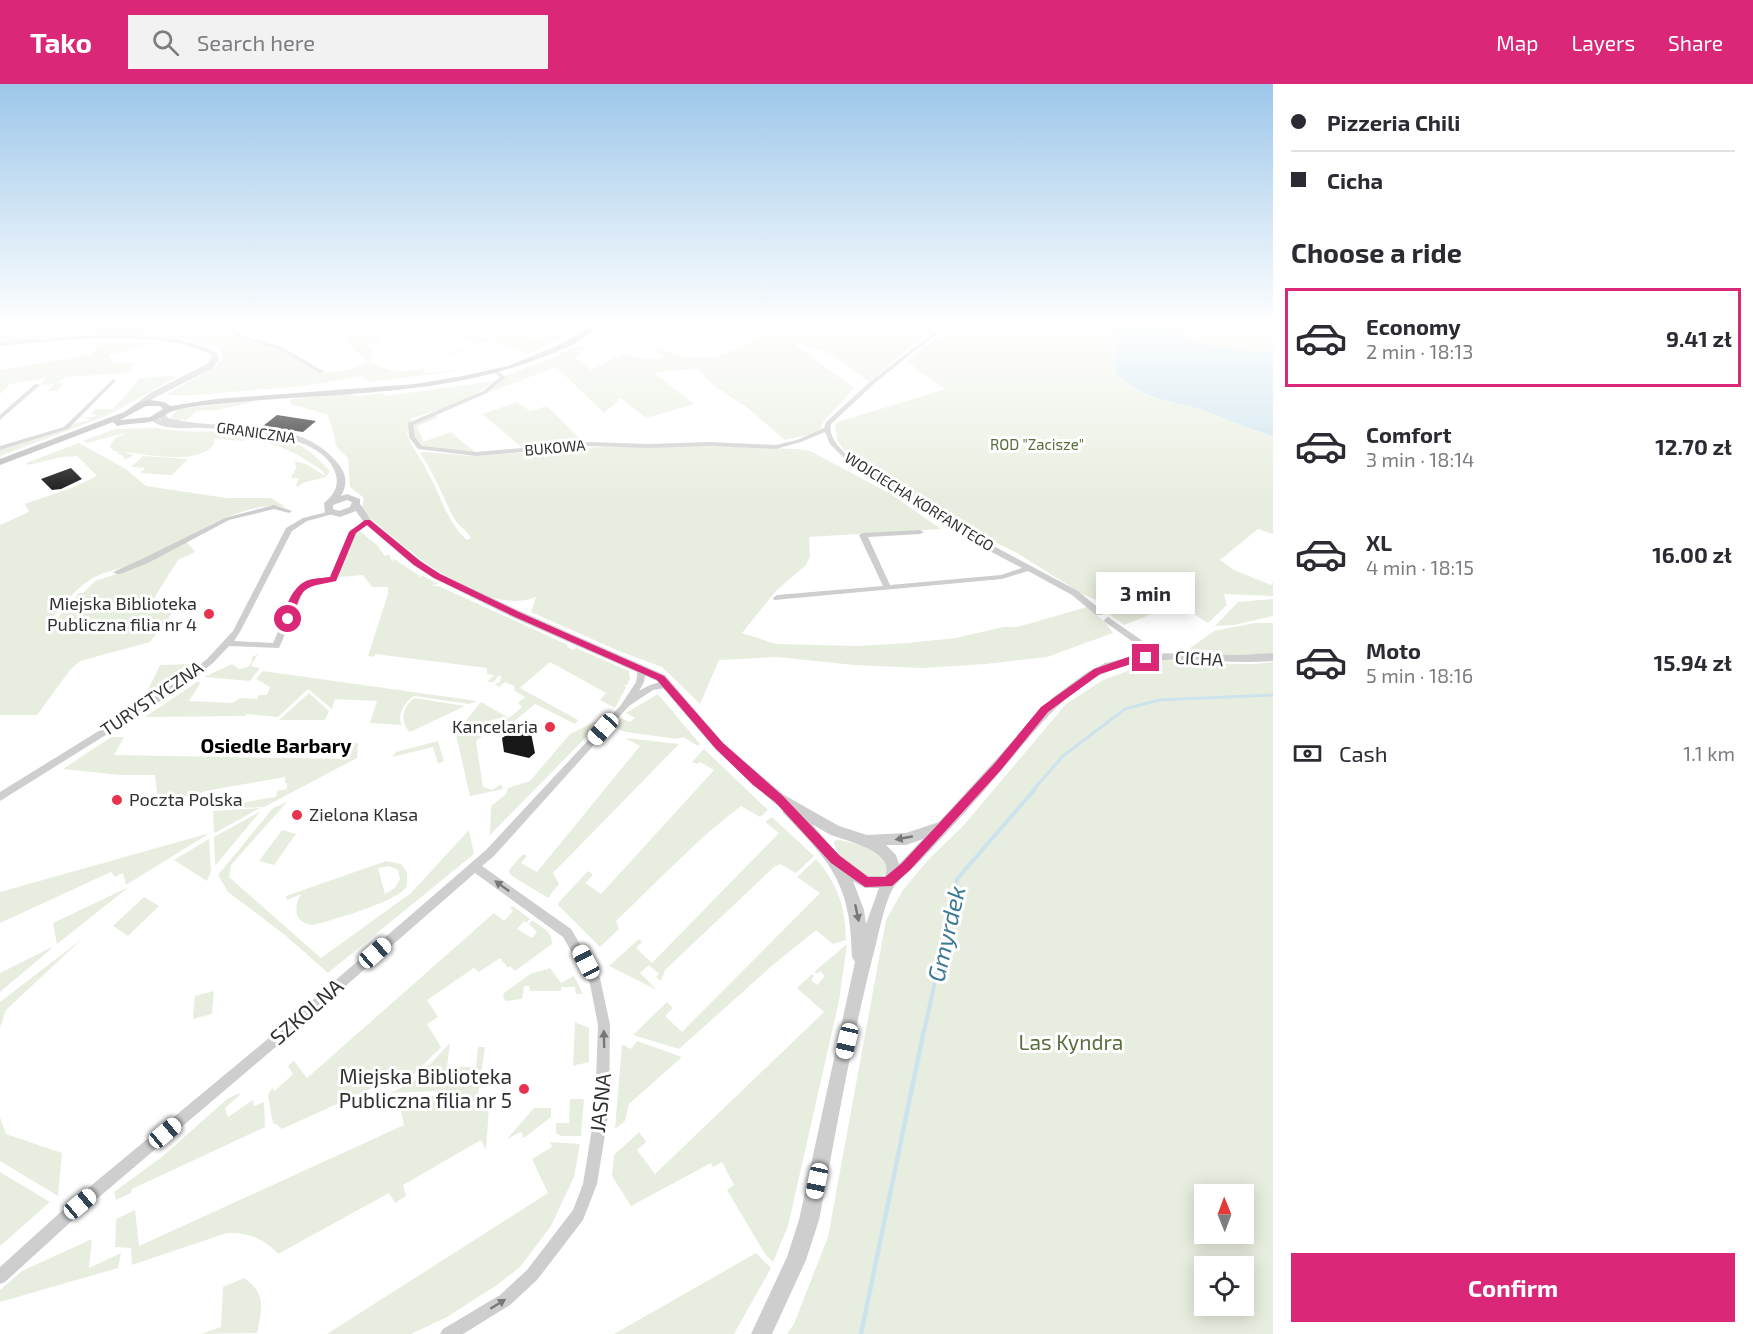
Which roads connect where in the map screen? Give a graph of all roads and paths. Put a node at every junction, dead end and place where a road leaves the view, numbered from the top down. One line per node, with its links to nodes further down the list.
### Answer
1 (113, 381): 15 (street)
2 (180, 381): 7 (street)
3 (419, 381): 9 (main road)
4 (445, 381): 9 (main road)
5 (498, 381): 14 (street, BUKOWA)
6 (875, 381): 14 (street)
7 (177, 383): 10 (street); 11 (street)
8 (37, 385): 13 (street)
9 (370, 387): 11 (main road)
10 (140, 405): 11 (main road); 12 (main road)
11 (162, 410): 12 (main road); 18 (street, GRANICZNA)
12 (128, 417): 16 (main road); 17 (main road)
13 (0, 418)
14 (827, 429): 25 (street, WOJCIECHA KORFANTEGO)
15 (0, 448)
16 (0, 462)
17 (0, 467)
18 (342, 483): 19 (street, GRANICZNA); 20 (street)
19 (356, 503): 20 (street); 22 (street); 23 (street, GRANICZNA)
20 (330, 507): 22 (street); 31 (street, TURYSTYCZNA)
21 (289, 511): 26 (street)
22 (346, 513): 23 (street, GRANICZNA)
23 (368, 522): 31 (street); 34 (street, GRANICZNA)
24 (920, 532): 27 (street)
25 (1029, 568): 27 (street); 29 (street, WOJCIECHA KORFANTEGO)
26 (117, 572)
27 (888, 588): 28 (street)
28 (777, 598)
29 (1100, 613)
30 (1108, 620): 32 (street)
31 (228, 643): 37 (street, TURYSTYCZNA)
32 (1160, 657): 33 (street, CICHA); 39 (street, CICHA)
33 (1273, 657)
34 (642, 668): 35 (street, GRANICZNA); 36 (street, SZKOLNA)
35 (668, 685): 36 (street, SZKOLNA); 38 (street, GRANICZNA)
36 (624, 707): 44 (street, SZKOLNA)
37 (0, 797)
38 (779, 799): 40 (street, GRANICZNA); 42 (street)
39 (944, 825): 41 (street, one-way to 41); 45 (street, CICHA)
40 (834, 830): 41 (street, GRANICZNA); 42 (street)
41 (861, 839): 45 (street, GRANICZNA)
42 (820, 841): 43 (street)
43 (836, 859): 45 (street); 46 (street, one-way to 46)
44 (474, 866): 47 (street, SZKOLNA); 48 (street, JASNA, one-way to 44)
45 (892, 880): 46 (street, CICHA)
46 (860, 973): 49 (street)
47 (0, 1277)
48 (448, 1334)
49 (761, 1334)

